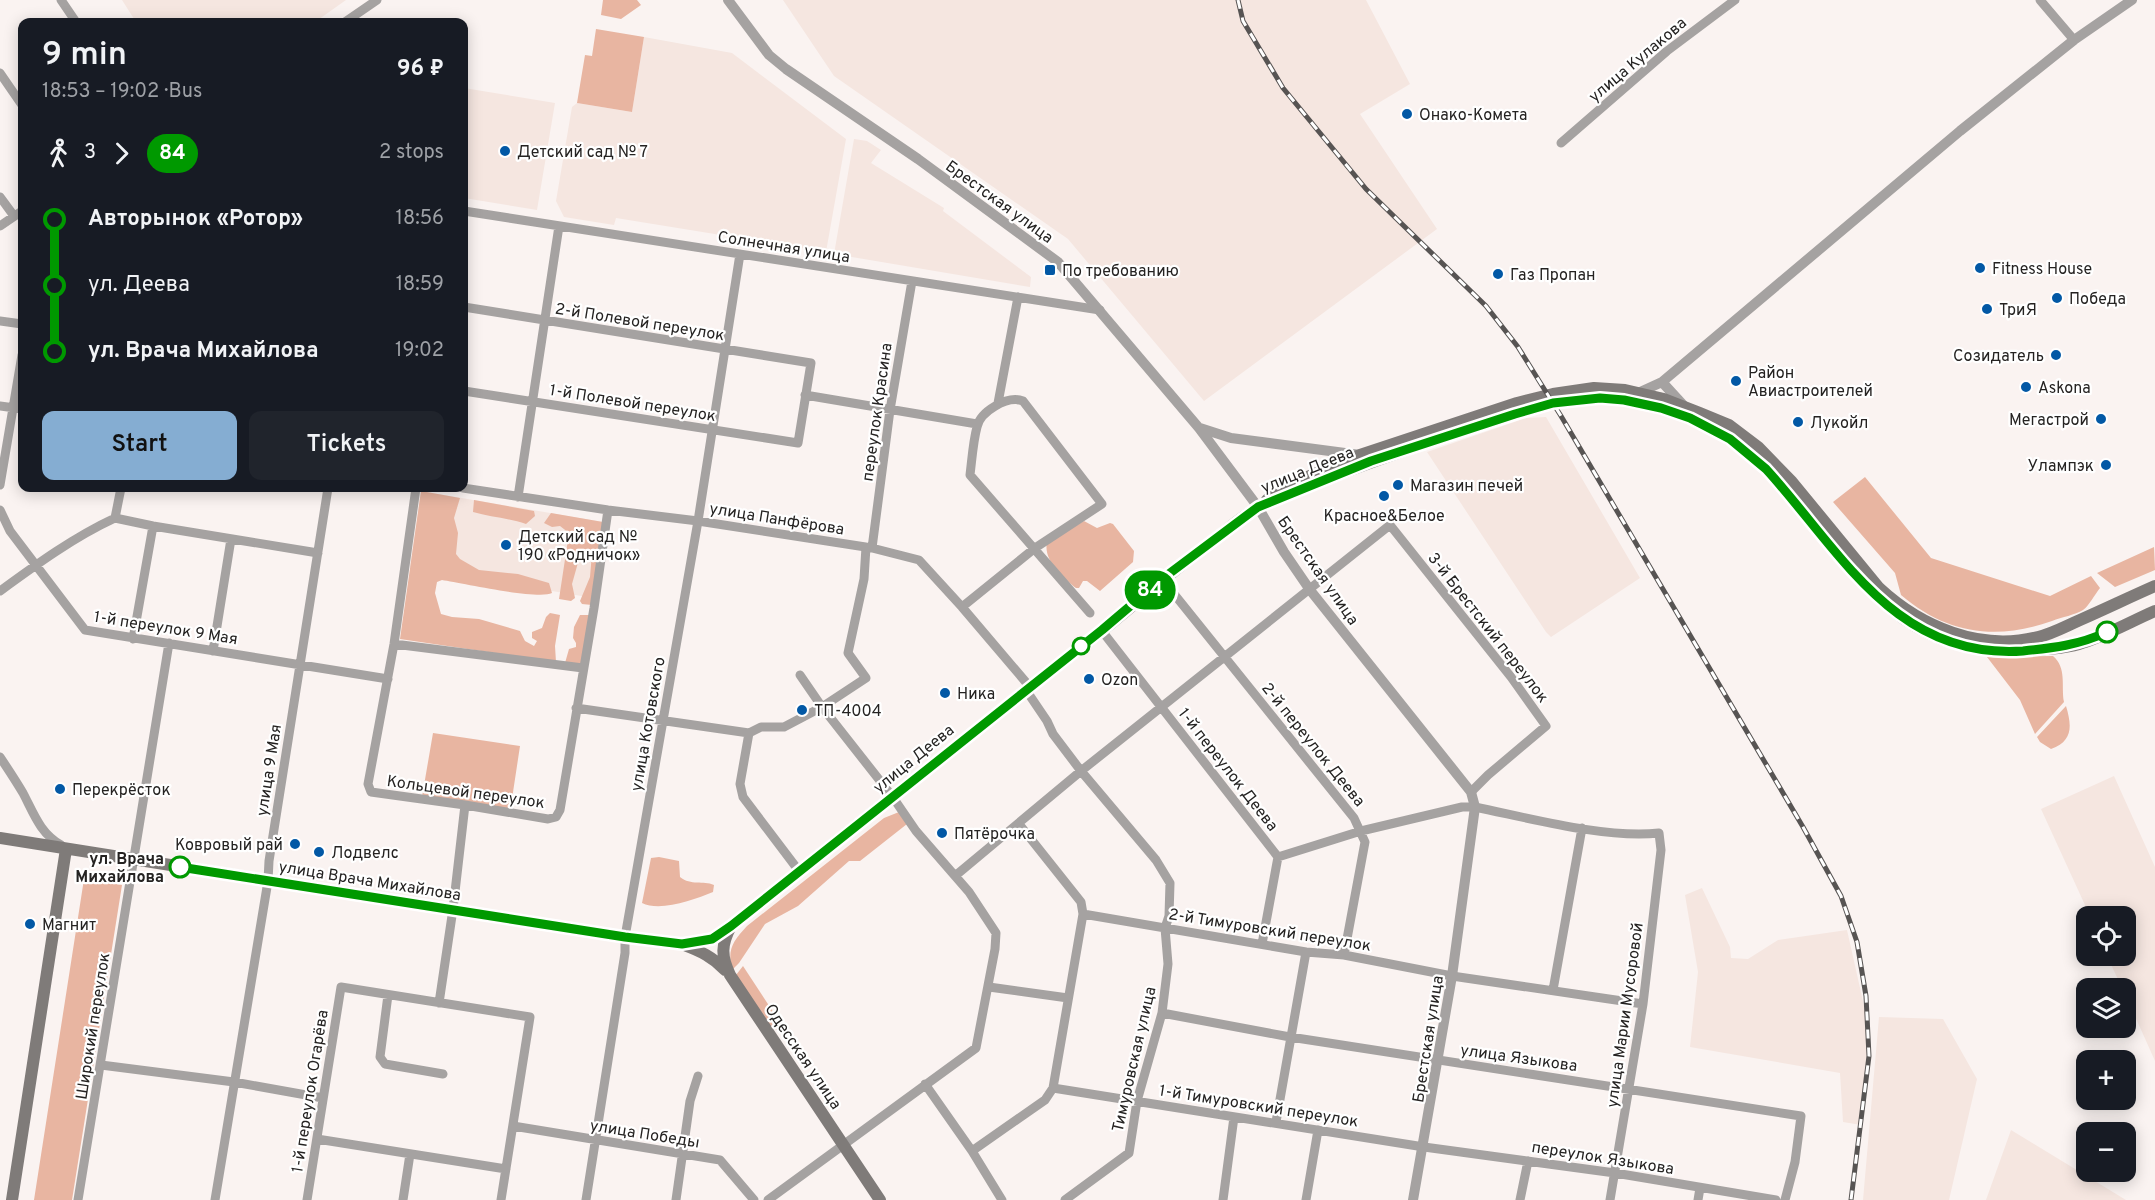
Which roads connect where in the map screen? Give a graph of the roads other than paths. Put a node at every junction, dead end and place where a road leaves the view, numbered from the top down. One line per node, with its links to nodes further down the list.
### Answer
1 (61, 0): 7 (street)
2 (377, 0): 8 (street)
3 (728, 0): 23 (street, Брестская улица)
4 (1735, 0): 12 (street, улица Кулакова)
5 (2040, 0): 9 (street)
6 (2132, 0): 9 (street)
7 (73, 18)
8 (351, 18)
9 (2074, 40): 28 (street)
10 (0, 73): 11 (street)
11 (18, 99)
12 (1561, 143)
13 (0, 196): 16 (street)
14 (468, 212): 18 (street, Солнечная улица)
15 (18, 214): 16 (street)
16 (14, 216): 17 (street)
17 (0, 226)
18 (560, 226): 19 (street, Солнечная улица); 25 (street)
19 (740, 254): 20 (street, Солнечная улица); 27 (street, улица Котовского)
20 (912, 281): 21 (street, Солнечная улица); 37 (street, переулок Красина)
21 (1018, 297): 23 (street, Солнечная улица); 33 (street)
22 (468, 309): 25 (street, 2-й Полевой переулок)
23 (1100, 310): 39 (street, Брестская улица)
24 (0, 321): 26 (street)
25 (546, 321): 27 (street, 2-й Полевой переулок); 32 (street)
26 (18, 323)
27 (725, 350): 31 (street, 2-й Полевой переулок); 40 (street, улица Котовского)
28 (1662, 382): 30 (street); 35 (street)
29 (468, 392): 32 (street, 1-й Полевой переулок)
30 (1638, 393): 35 (main road); 41 (main road)
31 (805, 395): 37 (street); 40 (street, 1-й Полевой переулок)
32 (533, 402): 40 (street, 1-й Полевой переулок); 47 (street)
33 (998, 403): 38 (street); 56 (street)
34 (0, 406): 36 (street)
35 (1685, 407): 63 (main road)
36 (18, 409): 42 (street)
37 (890, 410): 38 (street); 55 (street, переулок Красина)
38 (977, 424): 56 (street)
39 (1199, 428): 41 (street); 48 (street, Брестская улица)
40 (712, 430): 52 (street, улица Котовского)
41 (1360, 455): 48 (main road)
42 (0, 485)
43 (468, 489): 47 (street, улица Панфёрова)
44 (119, 492): 51 (street)
45 (327, 492): 57 (street, улица 9 Мая)
46 (415, 492): 70 (street, Кольцевой переулок)
47 (518, 497): 50 (street, улица Панфёрова)
48 (1258, 507): 59 (main road, улица Деева); 61 (street, Брестская улица); 66 (main road, улица Деева)
49 (0, 510): 58 (street, 1-й переулок 9 Мая)
50 (608, 510): 52 (street, улица Панфёрова); 74 (street, Кольцевой переулок)
51 (115, 518): 53 (street); 58 (street)
52 (698, 521): 55 (street, улица Панфёрова); 81 (street, улица Котовского)
53 (153, 526): 54 (street); 68 (street)
54 (231, 538): 57 (street); 71 (street)
55 (869, 547): 64 (street, улица Панфёрова); 78 (street, переулок Красина)
56 (1035, 548): 64 (street); 65 (street)
57 (318, 553): 73 (street, улица 9 Мая)
58 (35, 565): 62 (street); 68 (street, 1-й переулок 9 Мая)
59 (1162, 579): 67 (main road, улица Деева); 72 (street, 2-й переулок Деева)
60 (2155, 586): 63 (main road)
61 (1310, 590): 72 (street); 85 (street, Брестская улица); 85 (street, 3-й Брестский переулок)
62 (0, 591)
63 (2137, 594): 66 (main road)
64 (962, 607): 77 (street, улица Панфёрова)
65 (1090, 613)
66 (2151, 613)
67 (1102, 630): 77 (main road, улица Деева); 80 (street, 1-й переулок Деева)
68 (133, 639): 69 (street, 1-й переулок 9 Мая)
69 (169, 644): 71 (street, 1-й переулок 9 Мая); 95 (street, Широкий переулок)
70 (394, 644): 74 (street); 76 (street, Кольцевой переулок)
71 (213, 651): 73 (street, 1-й переулок 9 Мая)
72 (1226, 657): 80 (street); 91 (street, 2-й переулок Деева)
73 (301, 664): 76 (street, 1-й переулок 9 Мая); 98 (street, улица 9 Мая)
74 (583, 668): 79 (street, Кольцевой переулок)
75 (800, 675): 78 (street)
76 (388, 679): 87 (street, Кольцевой переулок)
77 (1028, 689): 84 (street, Тимуровская улица); 86 (main road, улица Деева)
78 (822, 707): 82 (street, переулок Красина); 86 (street)
79 (576, 708): 81 (street); 87 (street, Кольцевой переулок)
80 (1163, 708): 84 (street); 94 (street, 1-й переулок Деева)
81 (663, 720): 82 (street); 103 (street, улица Котовского)
82 (749, 733): 96 (street)
83 (0, 757): 93 (street)
84 (1081, 771): 89 (street); 102 (street, Тимуровская улица)
85 (1471, 792): 88 (street, Брестская улица)
86 (892, 796): 96 (main road, улица Деева); 97 (street)
87 (465, 805): 99 (street)
88 (1475, 807): 90 (street); 91 (street); 109 (street, Брестская улица)
89 (1018, 824): 97 (street); 100 (street)
90 (1582, 828): 111 (street); 115 (street, улица Марии Мусоровой)
91 (1361, 831): 94 (street); 107 (street, 2-й переулок Деева)
92 (0, 838): 93 (main road, улица Врача Михайлова)
93 (66, 849): 95 (main road, улица Врача Михайлова); 143 (main road)
94 (1278, 857): 105 (street)
95 (134, 860): 98 (main road, улица Врача Михайлова); 119 (street, Широкий переулок)
96 (799, 871): 101 (main road, улица Деева)
97 (955, 876): 110 (street)
98 (268, 881): 99 (main road, улица Врача Михайлова); 122 (street, улица 9 Мая)
99 (453, 909): 103 (main road, улица Врача Михайлова); 114 (street)
100 (1083, 915): 102 (street, 2-й Тимуровский переулок); 113 (street)
101 (731, 926): 104 (main road, улица Врача Михайлова); 108 (main road, Одесская улица)
102 (1166, 928): 105 (street, 2-й Тимуровский переулок); 116 (street, Тимуровская улица)
103 (625, 937): 104 (main road, улица Врача Михайлова); 133 (street, улица Котовского)
104 (682, 944): 108 (main road)
105 (1262, 944): 106 (street, 2-й Тимуровский переулок)
106 (1306, 952): 107 (street, 2-й Тимуровский переулок); 117 (street)
107 (1344, 955): 109 (street, 2-й Тимуровский переулок)
108 (730, 975): 134 (main road, Одесская улица)
109 (1452, 976): 111 (street, 2-й Тимуровский переулок); 118 (street, Брестская улица)
110 (989, 987): 113 (street); 123 (street)
111 (1553, 990): 115 (street, 2-й Тимуровский переулок)
112 (388, 995): 114 (street); 120 (street); 126 (street, 1-й переулок Огарёва)
113 (1068, 998): 124 (street)
114 (438, 1003): 130 (street)
115 (1643, 1004): 125 (street, улица Марии Мусоровой)
116 (1162, 1013): 117 (street, улица Языкова); 127 (street, Тимуровская улица)
117 (1290, 1036): 118 (street, улица Языкова); 129 (street)
118 (1438, 1060): 125 (street, улица Языкова); 135 (street, Брестская улица)
119 (101, 1065): 122 (street); 144 (street, Широкий переулок)
120 (443, 1074)
121 (698, 1076): 138 (street)
122 (234, 1082): 126 (street); 145 (street, улица 9 Мая)
123 (925, 1084): 134 (street); 136 (street)
124 (1053, 1088): 127 (street, 1-й Тимуровский переулок); 136 (street)
125 (1629, 1089): 141 (street, улица Марии Мусоровой); 163 (street, улица Языкова)
126 (323, 1098): 132 (street, 1-й переулок Огарёва)
127 (1137, 1101): 128 (street, 1-й Тимуровский переулок); 155 (street, Тимуровская улица)
128 (1234, 1117): 129 (street, 1-й Тимуровский переулок); 156 (street)
129 (1276, 1122): 131 (street, 1-й Тимуровский переулок)
130 (513, 1126): 133 (street, улица Победы); 140 (street)
131 (1318, 1130): 135 (street, 1-й Тимуровский переулок); 157 (street)
132 (317, 1139): 137 (street); 146 (street, 1-й переулок Огарёва)
133 (596, 1140): 138 (street, улица Победы); 149 (street, улица Котовского)
134 (843, 1143): 152 (street); 153 (main road, Одесская улица)
135 (1424, 1147): 139 (street, переулок Языкова); 158 (street, Брестская улица)
136 (972, 1151): 154 (street)
137 (410, 1154): 140 (street); 147 (street)
138 (681, 1154): 150 (street); 151 (street, улица Победы)
139 (1528, 1161): 141 (street, переулок Языкова); 159 (street)
140 (506, 1169): 148 (street)
141 (1614, 1173): 142 (street, переулок Языкова); 160 (street, улица Марии Мусоровой)
142 (1700, 1188): 161 (street); 162 (street, переулок Языкова)
143 (12, 1200)
144 (78, 1200)
145 (215, 1200)
146 (307, 1200)
147 (404, 1200)
148 (501, 1200)
149 (586, 1200)
150 (676, 1200)
151 (754, 1200)
152 (768, 1200)
153 (880, 1200)
154 (1002, 1200)
155 (1065, 1200)
156 (1223, 1200)
157 (1306, 1200)
158 (1413, 1200)
159 (1520, 1200)
160 (1610, 1200)
161 (1698, 1200)
162 (1776, 1200)
163 (1785, 1200)

